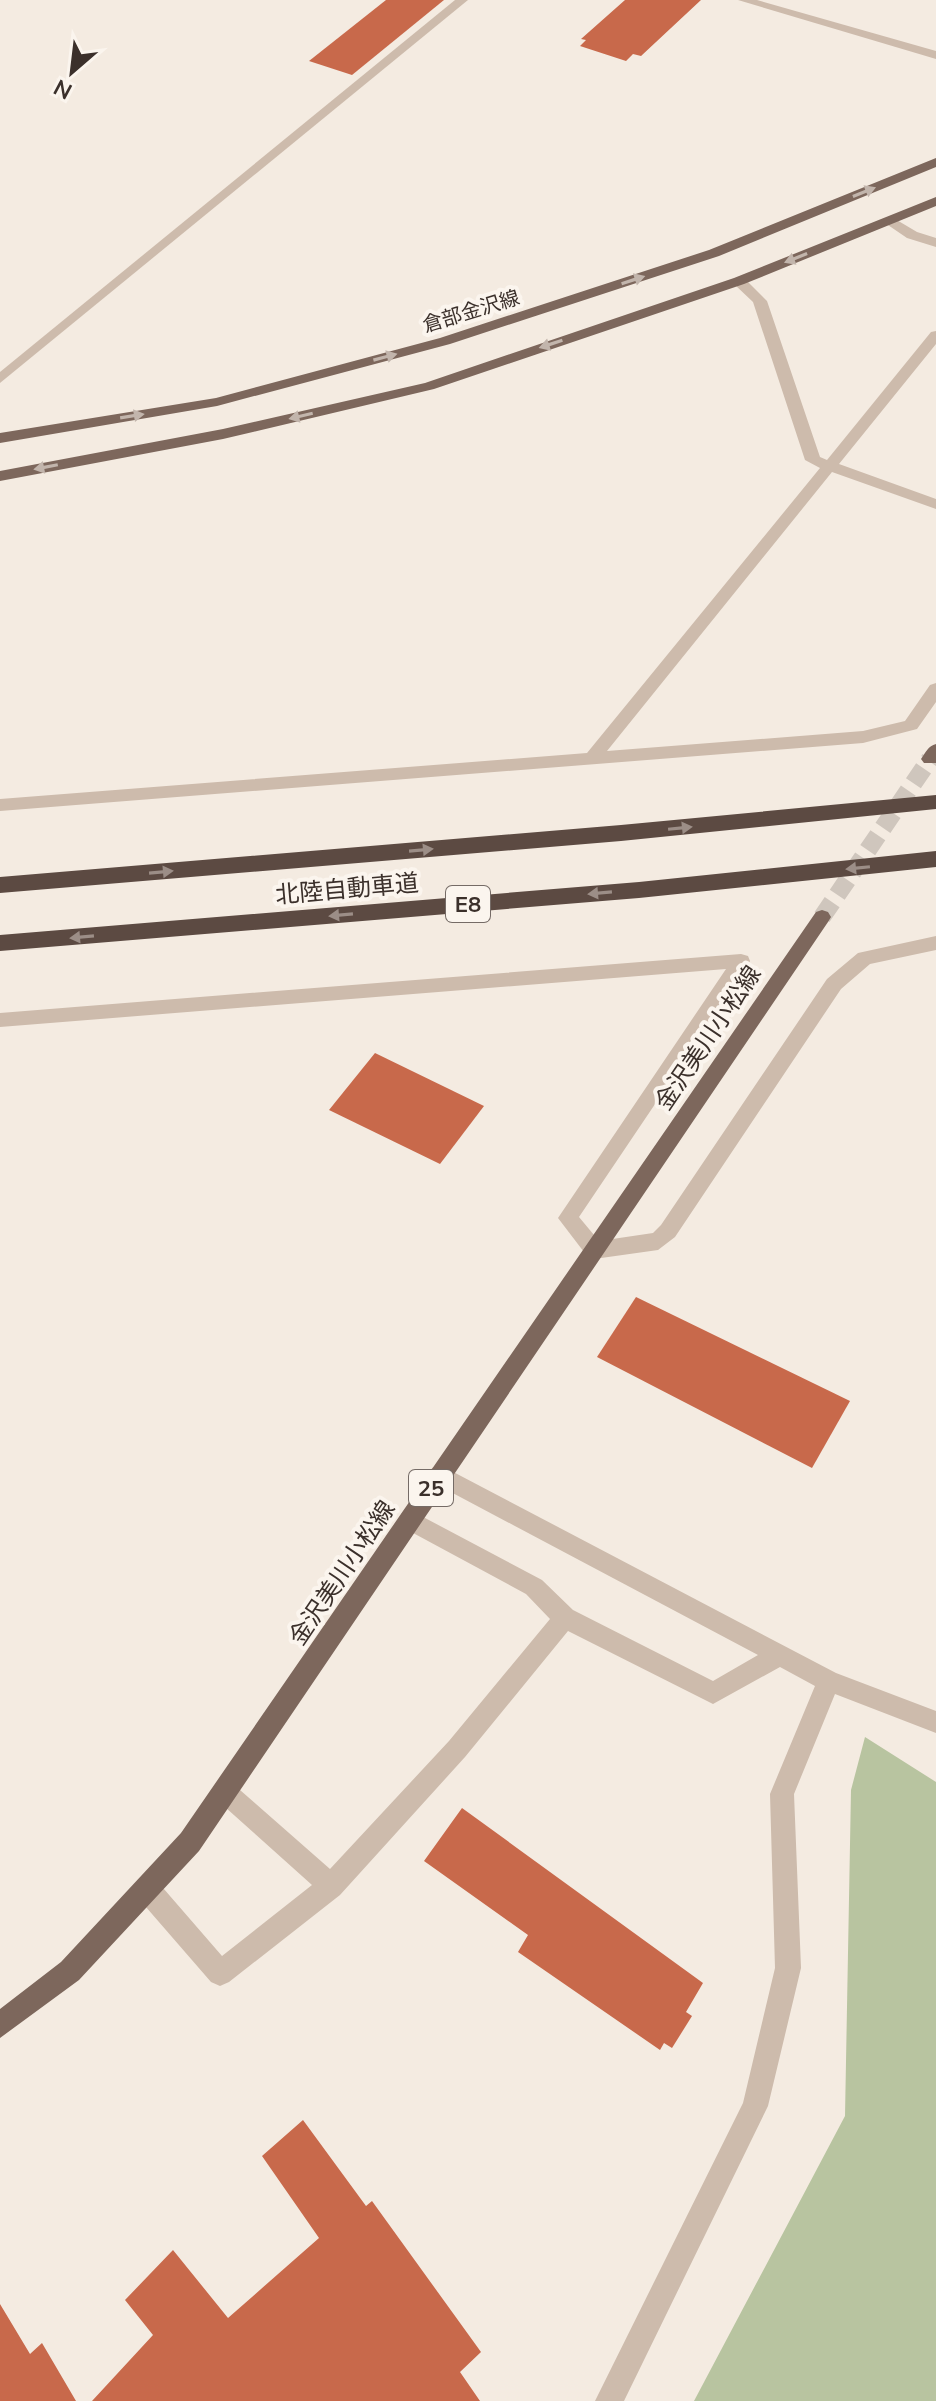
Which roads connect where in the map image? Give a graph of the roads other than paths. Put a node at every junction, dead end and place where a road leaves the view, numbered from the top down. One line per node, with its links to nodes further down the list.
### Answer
1 (462, 0): 10 (street)
2 (744, 0): 3 (street)
3 (936, 55)
4 (936, 162): 11 (main road, 倉部金沢線, one-way to 4)
5 (936, 201): 6 (main road)
6 (890, 220): 7 (street); 8 (main road, one-way to 8)
7 (936, 243)
8 (739, 281): 12 (street); 13 (main road, one-way to 13)
9 (936, 335): 12 (street)
10 (0, 379)
11 (0, 438)
12 (829, 466): 14 (street); 16 (street)
13 (0, 476)
14 (936, 504)
15 (936, 689): 16 (street)
16 (591, 759): 18 (street)
17 (936, 802): 20 (highway, 北陸自動車道, one-way to 17)
18 (0, 805)
19 (936, 859): 22 (highway, 北陸自動車道 / E8, one-way to 22)
20 (0, 885)
21 (822, 917): 25 (main road, 金沢美川小松線 / 25)
22 (0, 943)
23 (936, 943): 25 (street)
24 (0, 1020): 25 (street)
25 (594, 1250): 26 (main road, 金沢美川小松線 / 25)
26 (440, 1475): 27 (main road, 金沢美川小松線 / 25); 29 (street)
27 (410, 1520): 28 (street); 32 (main road, 金沢美川小松線 / 25)
28 (565, 1618): 29 (street); 33 (street)
29 (780, 1655): 30 (street)
30 (829, 1681): 31 (street); 36 (street)
31 (936, 1722)
32 (224, 1791): 33 (street); 34 (main road, 金沢美川小松線 / 25)
33 (331, 1886): 34 (street)
34 (148, 1890): 35 (main road, 金沢美川小松線 / 25)
35 (0, 2025)
36 (609, 2401)

